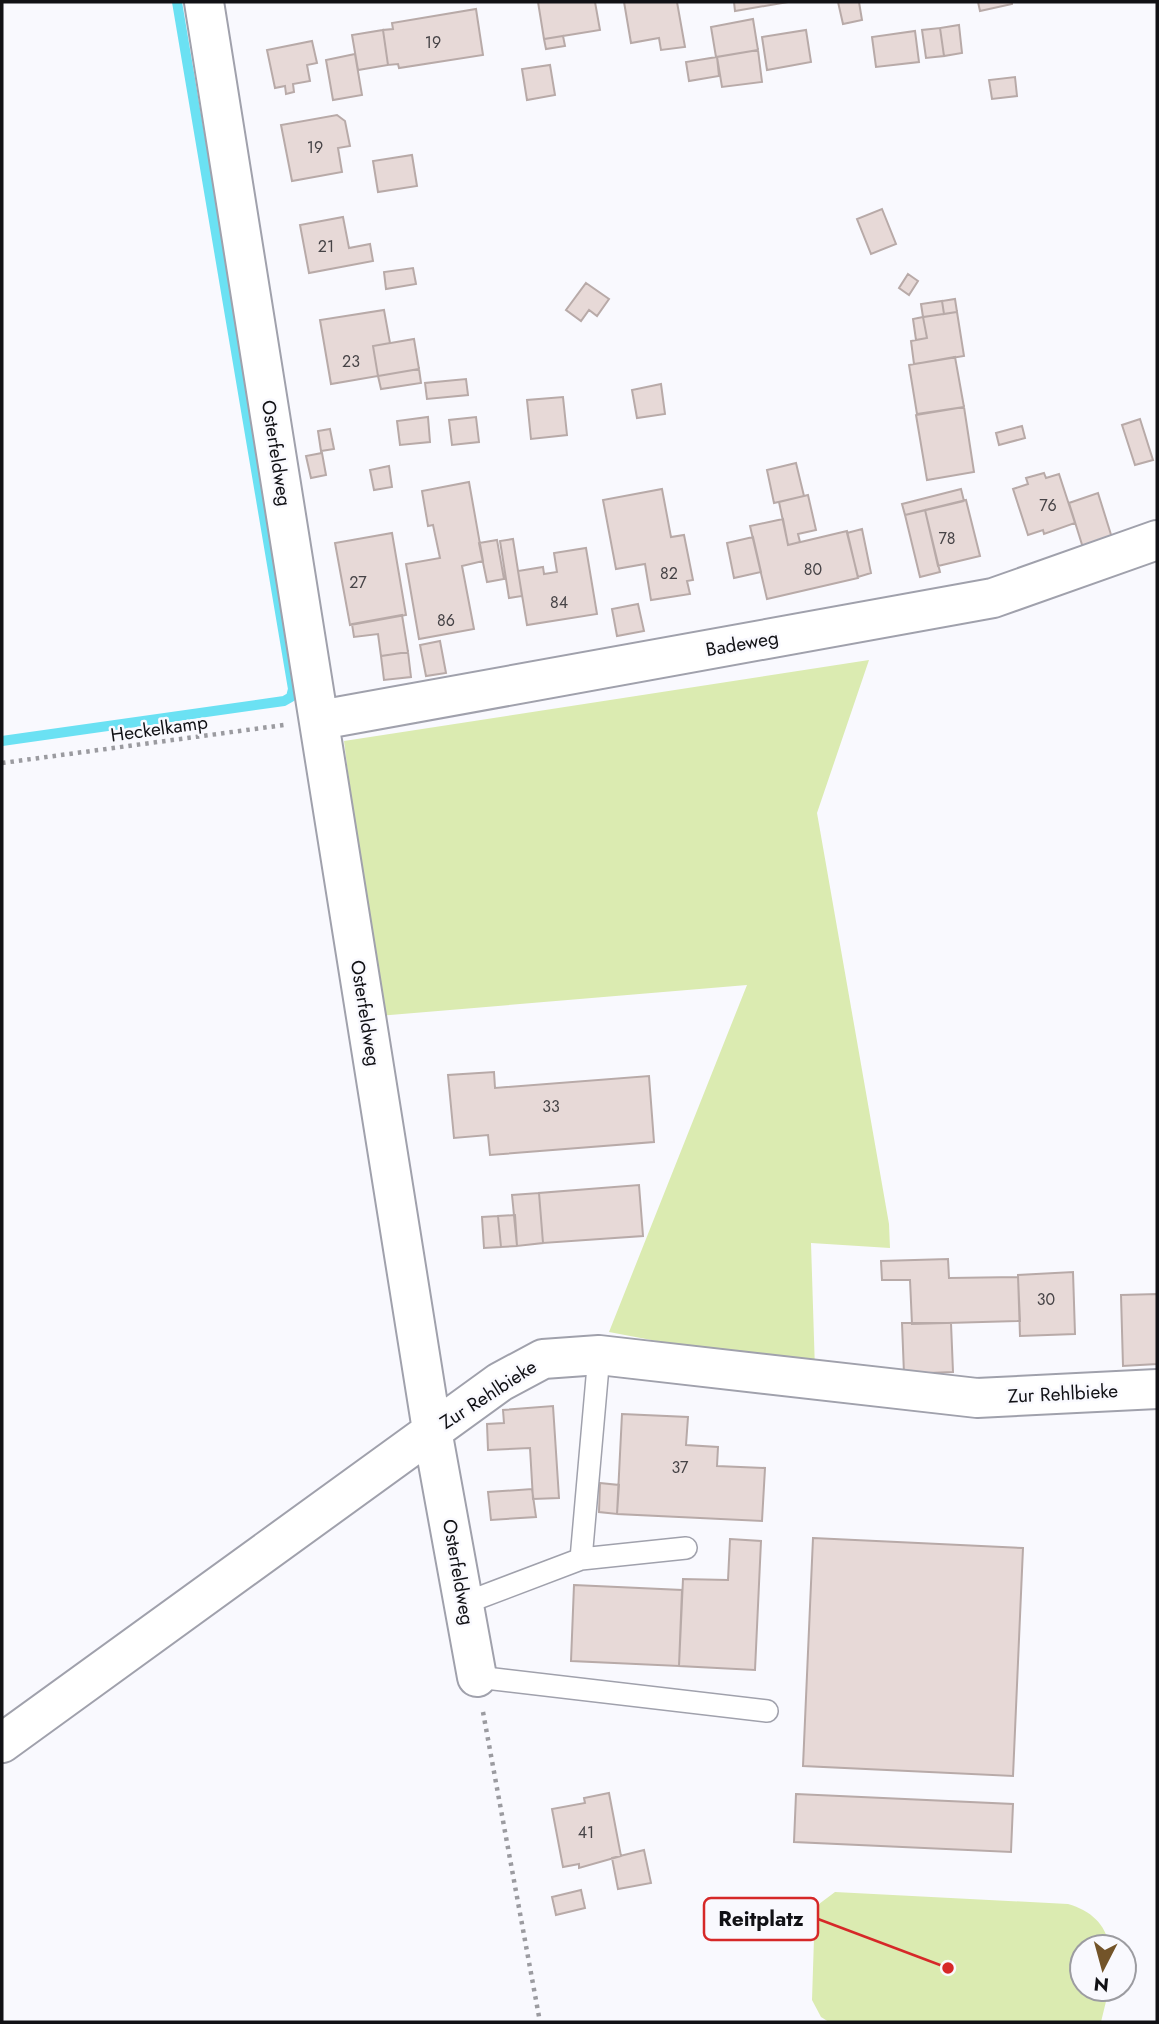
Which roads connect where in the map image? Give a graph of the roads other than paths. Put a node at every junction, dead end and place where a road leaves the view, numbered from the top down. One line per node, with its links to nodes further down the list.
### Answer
1 (211, 3): 3 (street, Osterfeldweg)
2 (1157, 540): 3 (street, Badeweg)
3 (320, 720): 6 (street, Osterfeldweg)
4 (599, 1354): 5 (street, Zur Rehlbieke); 6 (street, Zur Rehlbieke); 8 (lane)
5 (1157, 1389)
6 (432, 1430): 9 (street, Osterfeldweg); 12 (street, Zur Rehlbieke)
7 (686, 1548): 8 (lane)
8 (581, 1559): 9 (lane)
9 (465, 1603): 10 (street, Osterfeldweg)
10 (477, 1677): 11 (lane)
11 (767, 1711)
12 (2, 1744)

